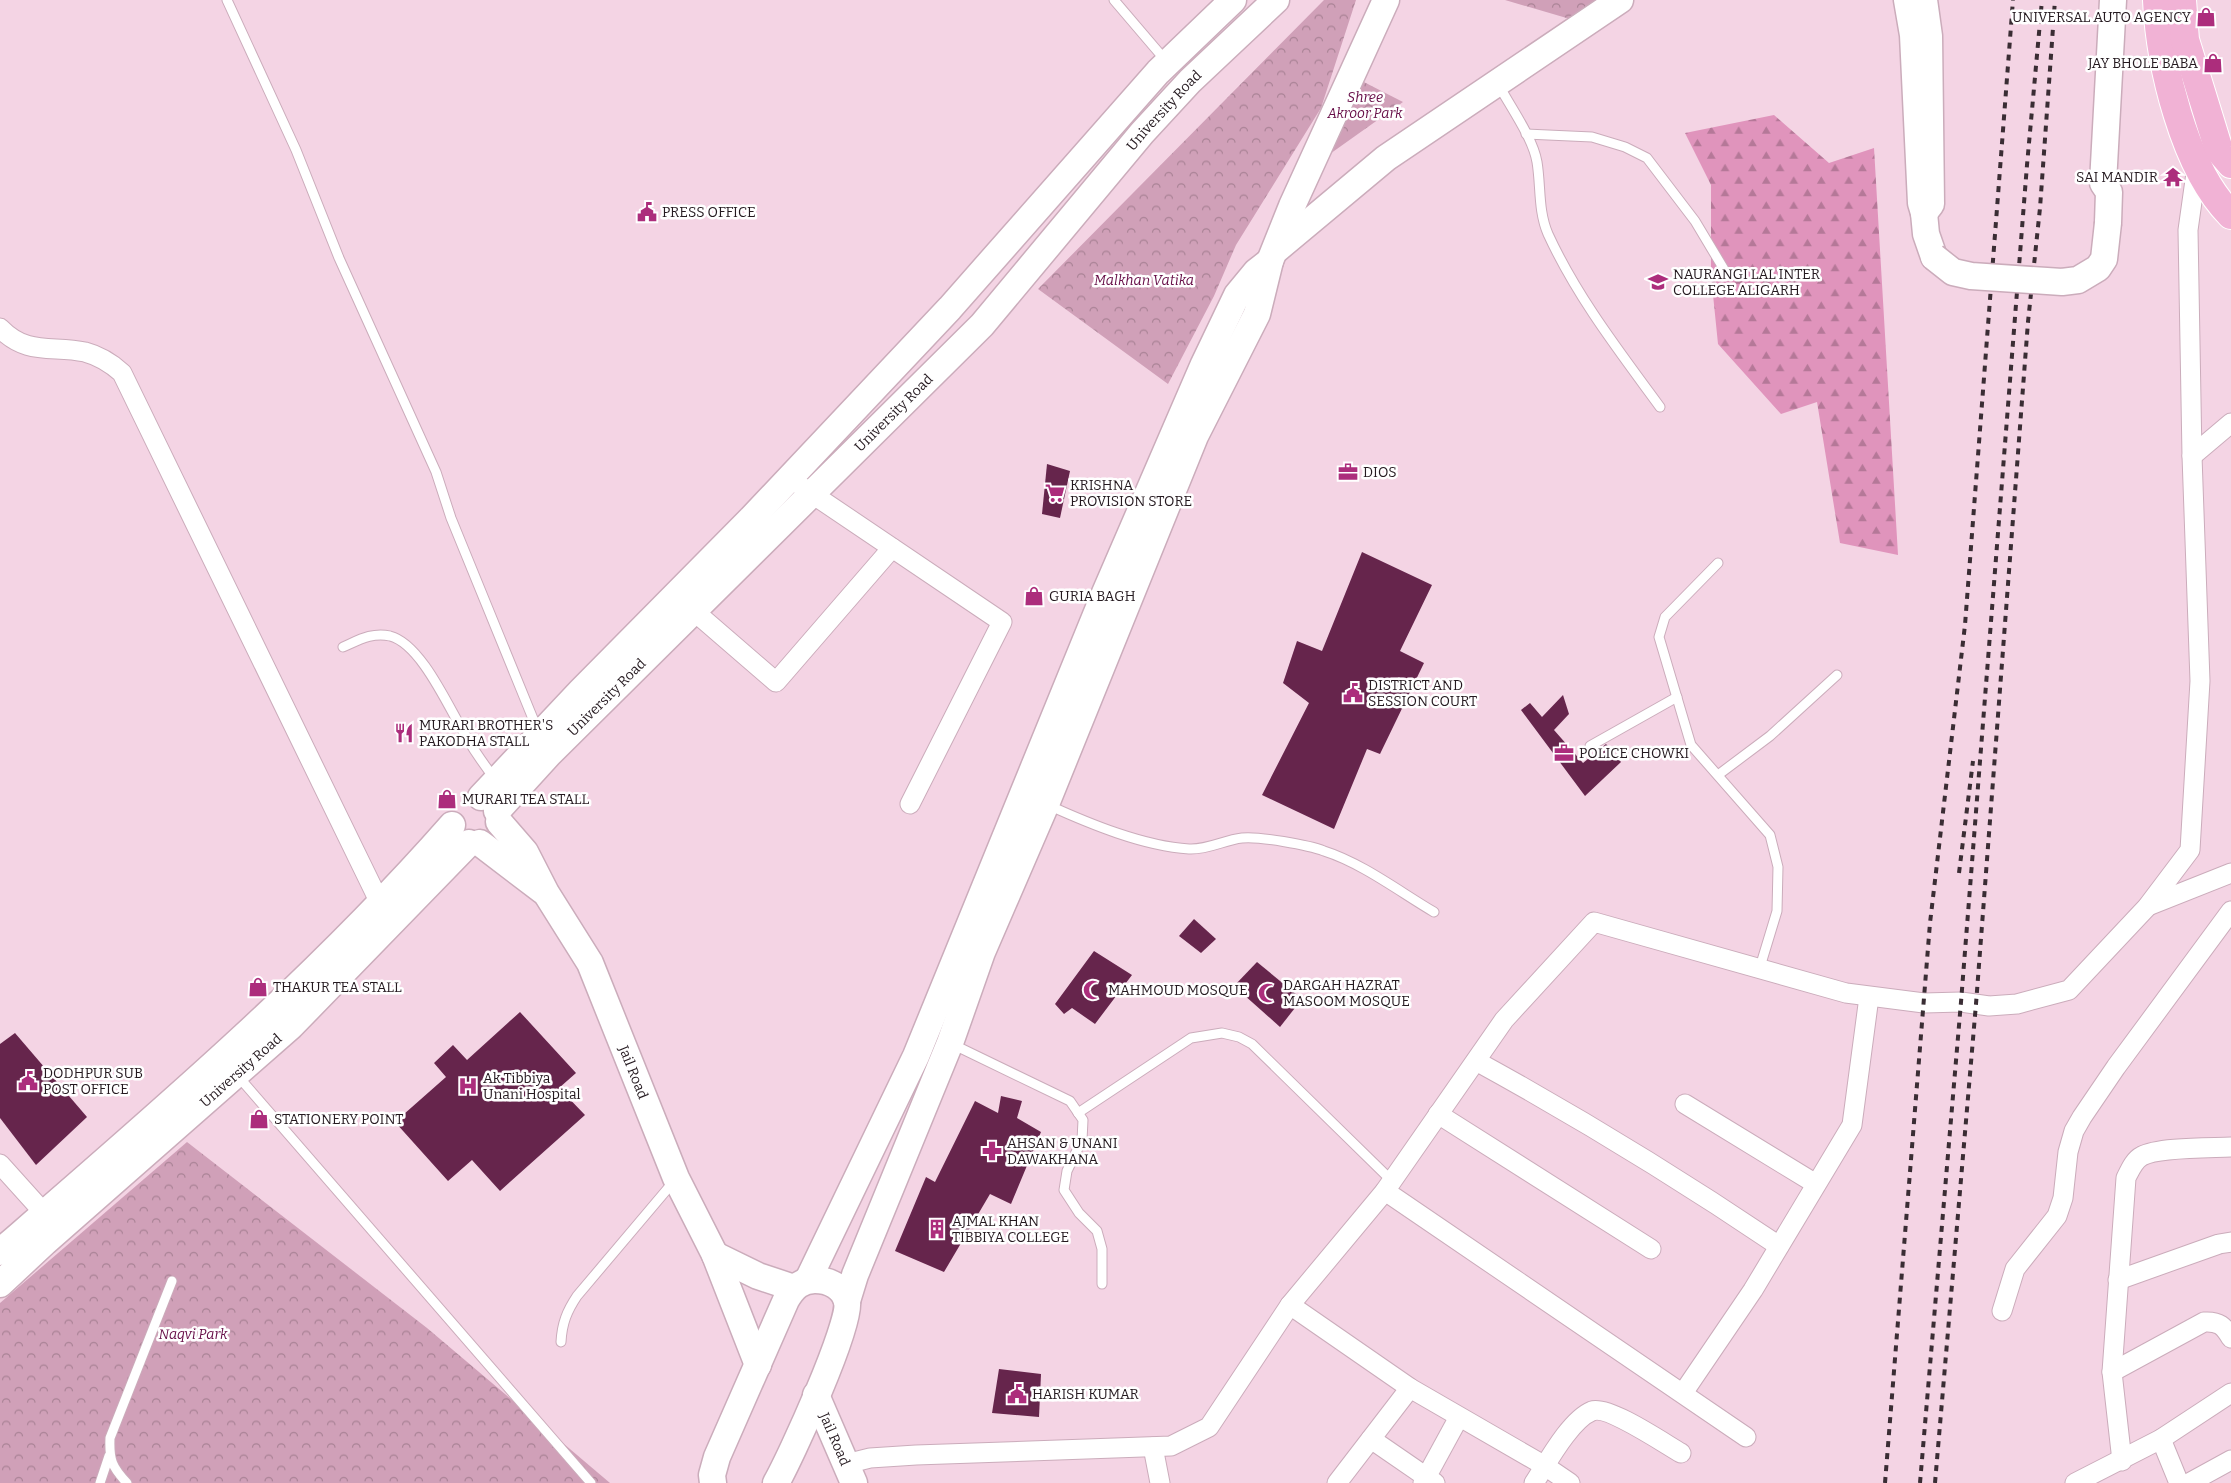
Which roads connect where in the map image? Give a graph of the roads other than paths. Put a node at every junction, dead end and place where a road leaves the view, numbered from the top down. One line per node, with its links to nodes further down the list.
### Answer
1 (227, 0): 35 (lane)
2 (1114, 0): 13 (lane)
3 (1233, 0): 13 (main road, University Road)
4 (1276, 0): 28 (main road, University Road)
5 (1386, 0): 21 (main road)
6 (1620, 0): 14 (main road)
7 (1907, 0): 19 (main road)
8 (1924, 0): 19 (main road)
9 (2113, 0): 18 (main road)
10 (2129, 0): 18 (main road)
11 (2157, 0): 17 (main road)
12 (2182, 0): 16 (main road)
13 (1168, 63): 27 (main road, University Road)
14 (1497, 81): 15 (lane); 21 (main road)
15 (1526, 134): 22 (lane); 24 (lane)
16 (2231, 164)
17 (2197, 166): 20 (main road); 26 (street)
18 (2109, 192): 19 (main road, bridge)
19 (1924, 213)
20 (2231, 215)
21 (1274, 255): 38 (main road)
22 (1725, 271)
23 (0, 328): 44 (street)
24 (1660, 407)
25 (2231, 423): 26 (street)
26 (2192, 456): 45 (street)
27 (789, 478): 28 (street); 35 (main road, University Road)
28 (813, 495): 29 (street); 31 (main road, University Road)
29 (892, 548): 31 (street); 40 (street)
30 (1718, 563): 34 (lane)
31 (695, 612): 39 (main road, University Road)
32 (343, 647): 39 (lane)
33 (1837, 675): 37 (lane)
34 (1677, 696): 36 (lane); 37 (lane)
35 (540, 734): 39 (main road, University Road)
36 (1590, 746)
37 (1718, 775): 48 (lane)
38 (1034, 799): 47 (lane); 50 (main road); 70 (main road)
39 (493, 802): 41 (main road); 41 (main road); 43 (main road, Jail Road)
40 (910, 804)
41 (467, 837): 43 (main road, Jail Road); 44 (main road, University Road); 52 (main road, University Road)
42 (2231, 873): 45 (street)
43 (546, 893): 58 (main road, Jail Road)
44 (380, 903): 61 (main road, University Road)
45 (2147, 907): 49 (street)
46 (2231, 911): 74 (street)
47 (1434, 912)
48 (1760, 967): 49 (street); 51 (street)
49 (1869, 997): 59 (street)
50 (950, 1043): 54 (lane); 72 (main road)
51 (1476, 1061): 55 (street); 63 (street)
52 (237, 1075): 69 (main road, University Road); 97 (lane)
53 (1685, 1104): 59 (street)
54 (1078, 1113): 60 (lane); 71 (lane)
55 (1438, 1114): 60 (street); 64 (street)
56 (2231, 1147): 67 (street)
57 (0, 1164): 61 (street)
58 (676, 1178): 66 (main road, Jail Road); 76 (lane)
59 (1816, 1184): 63 (street)
60 (1389, 1186): 73 (street); 80 (street)
61 (45, 1214): 65 (main road, University Road)
62 (2231, 1242): 67 (street)
63 (1780, 1246): 80 (street)
64 (1651, 1249)
65 (0, 1252)
66 (715, 1255): 70 (main road); 77 (main road, Jail Road)
67 (2118, 1280): 78 (street)
68 (172, 1281): 89 (lane)
69 (0, 1284)
70 (801, 1284): 72 (main road); 77 (main road)
71 (1102, 1284)
72 (848, 1301): 82 (main road)
73 (1290, 1305): 79 (street); 87 (street)
74 (2002, 1311)
75 (2231, 1338): 78 (street)
76 (561, 1342)
77 (758, 1365): 98 (main road)
78 (2112, 1372): 91 (street)
79 (1410, 1388): 83 (street); 85 (street)
80 (1683, 1393): 84 (street)
81 (2231, 1393): 86 (street)
82 (816, 1395): 93 (main road, Jail Road); 99 (main road)
83 (1459, 1417): 92 (street); 94 (street)
84 (1746, 1437)
85 (1371, 1439): 94 (street); 101 (street)
86 (2161, 1439): 91 (street); 105 (street)
87 (1153, 1447): 93 (street); 100 (street)
88 (1681, 1453): 92 (street)
89 (109, 1456): 95 (lane); 96 (lane)
90 (2231, 1460): 106 (street)
91 (2122, 1461): 104 (street)
92 (1545, 1466): 102 (street); 103 (street)
93 (850, 1473)
94 (1429, 1481)
95 (100, 1483)
96 (127, 1483)
97 (592, 1483)
98 (713, 1483)
99 (776, 1483)
100 (1160, 1483)
101 (1336, 1483)
102 (1534, 1483)
103 (1570, 1483)
104 (2076, 1483)
105 (2179, 1483)
106 (2189, 1483)

